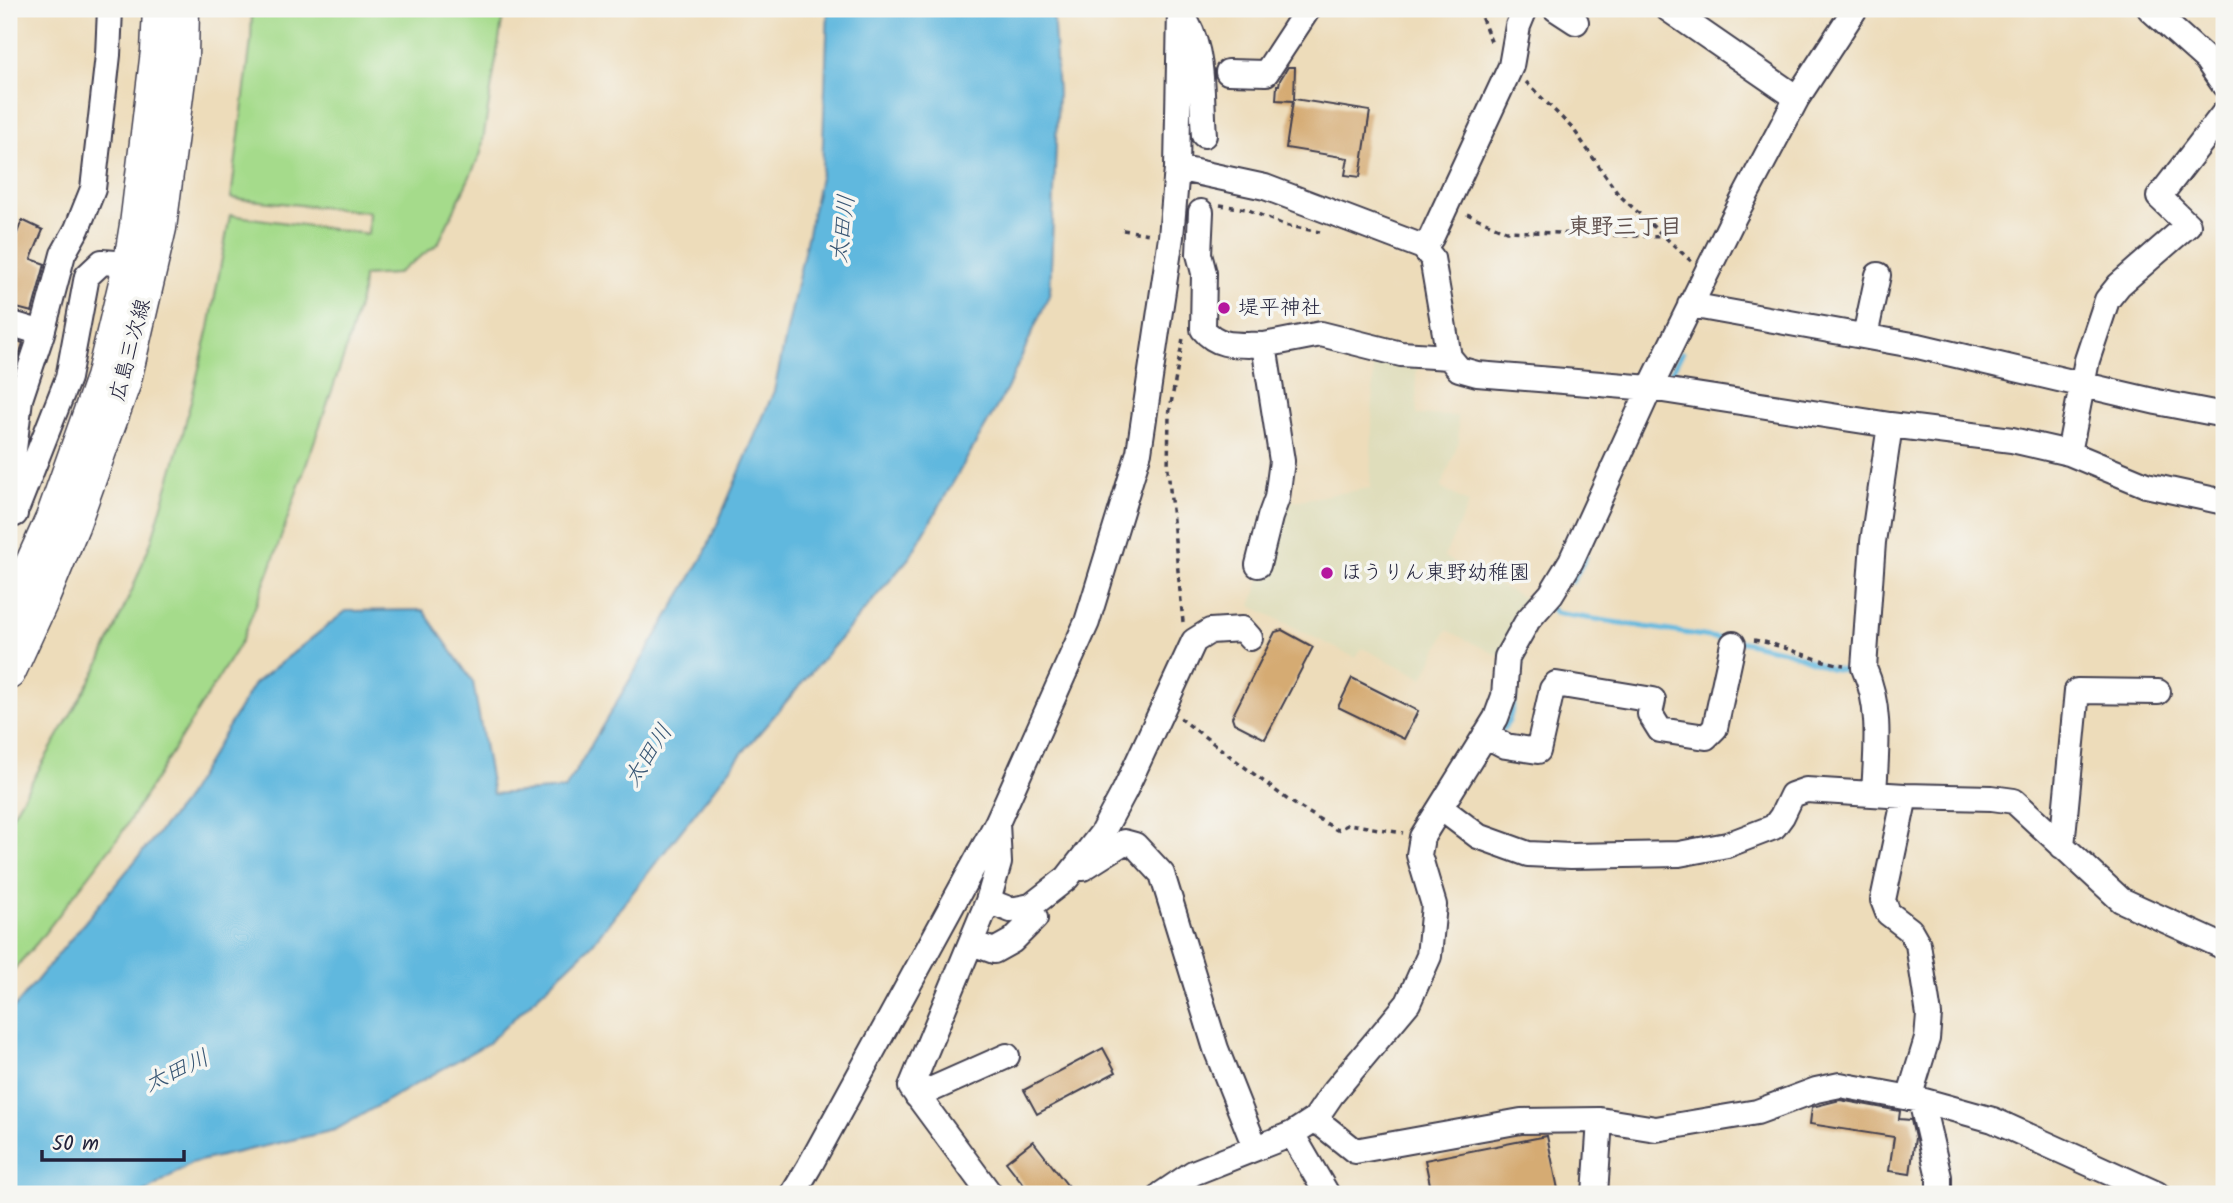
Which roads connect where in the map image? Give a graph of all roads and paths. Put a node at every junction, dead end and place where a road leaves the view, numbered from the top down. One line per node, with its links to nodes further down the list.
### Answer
1 (110, 9): 31 (street)
2 (159, 9): 25 (main road, 広島三次線)
3 (183, 9): 25 (main road, 広島三次線)
4 (1308, 9): 12 (street)
5 (1478, 9): 11 (path)
6 (1525, 9): 11 (street)
7 (1668, 9): 14 (street)
8 (1855, 9): 14 (street)
9 (2150, 9): 13 (street)
10 (1180, 10): 16 (street); 17 (street)
11 (1511, 66): 18 (street); 22 (path)
12 (1228, 72)
13 (2224, 85)
14 (1797, 98): 26 (street)
15 (2224, 113): 36 (street)
16 (1204, 135)
17 (1177, 167): 23 (street); 56 (street)
18 (1446, 205): 22 (path); 23 (street)
19 (1202, 212): 24 (street)
20 (1123, 230): 21 (path)
21 (1150, 234)
22 (1664, 237): 26 (path)
23 (1423, 247): 35 (street)
24 (1199, 254): 28 (street); 34 (street)
25 (141, 264): 42 (street); 44 (main road, 広島三次線); 49 (main road, 広島三次線)
26 (1706, 273): 29 (street)
27 (1878, 275): 33 (street)
28 (1194, 281)
29 (1689, 305): 33 (street); 37 (street)
30 (9, 323): 31 (street)
31 (42, 333): 42 (street)
32 (1184, 335): 46 (path)
33 (1865, 336): 36 (street)
34 (1264, 345): 35 (street); 43 (street)
35 (1449, 357): 37 (street)
36 (2082, 384): 38 (street); 40 (street)
37 (1650, 388): 39 (street); 52 (street)
38 (2223, 410)
39 (1890, 425): 40 (street); 48 (street)
40 (2069, 453): 41 (street)
41 (2224, 502)
42 (11, 519)
43 (1258, 565)
44 (9, 613)
45 (1250, 638): 46 (street)
46 (1194, 641): 59 (street)
47 (1740, 642): 48 (path); 52 (street)
48 (1864, 668): 53 (street)
49 (9, 673)
50 (2158, 692): 58 (street)
51 (1183, 708): 57 (path)
52 (1485, 735): 55 (street)
53 (1874, 794): 54 (street); 55 (street)
54 (1905, 796): 58 (street); 66 (street)
55 (1441, 808): 57 (street)
56 (998, 823): 60 (street); 71 (street)
57 (1422, 837): 67 (street)
58 (2062, 846): 63 (street)
59 (1067, 878): 61 (street); 70 (street)
60 (988, 901): 61 (street); 62 (street)
61 (1031, 906): 62 (street)
62 (972, 943): 65 (street)
63 (2224, 947)
64 (1007, 1056): 65 (street)
65 (918, 1096): 72 (street)
66 (1915, 1099): 68 (street); 76 (street); 77 (street)
67 (1315, 1119): 68 (street); 69 (street)
68 (1600, 1120): 75 (street)
69 (1292, 1134): 70 (street); 74 (street)
70 (1255, 1147): 73 (street)
71 (793, 1194)
72 (990, 1194)
73 (1162, 1194)
74 (1327, 1194)
75 (1595, 1194)
76 (1939, 1194)
77 (2157, 1194)

